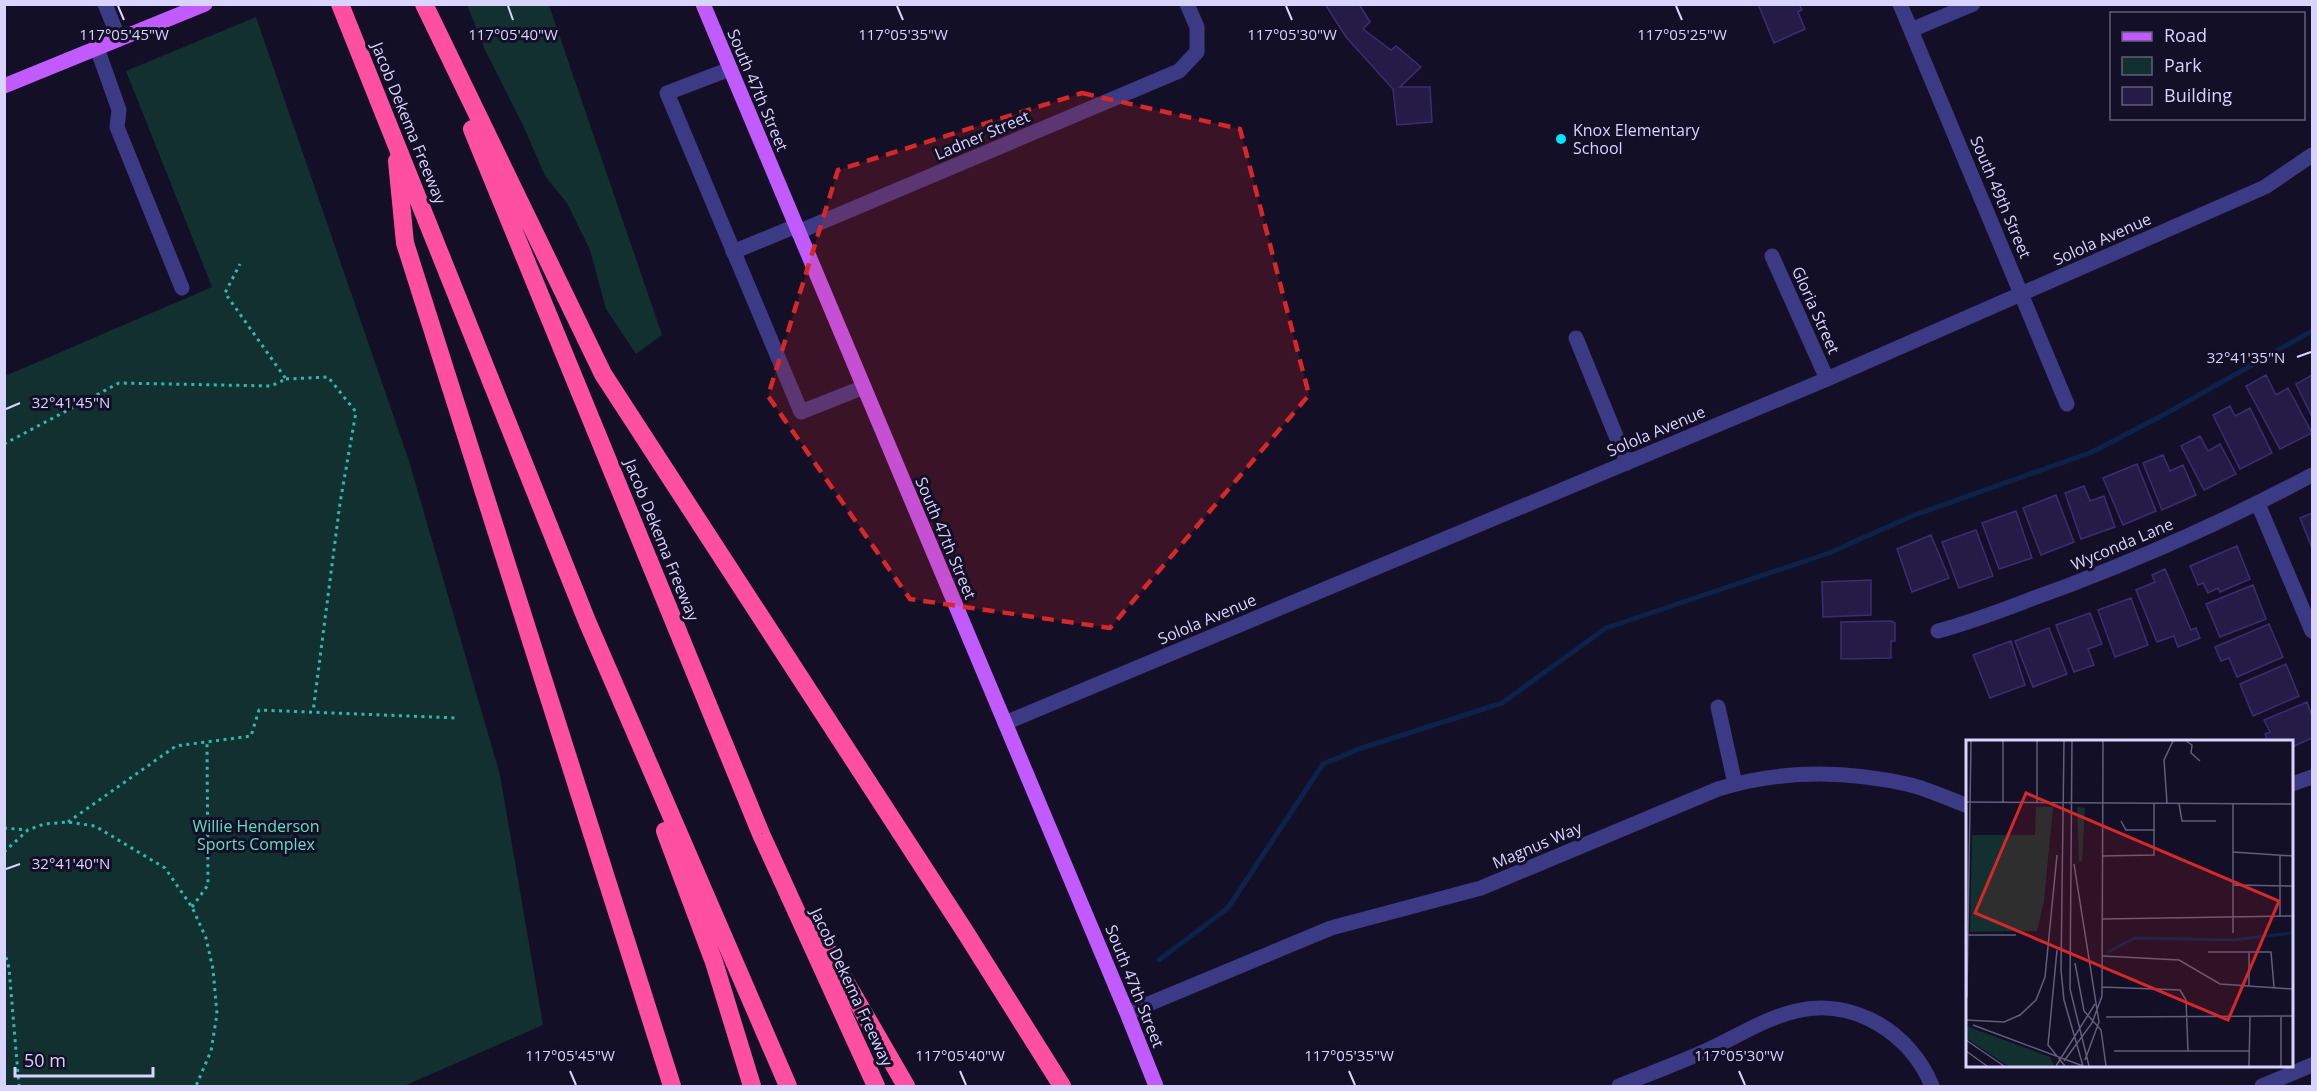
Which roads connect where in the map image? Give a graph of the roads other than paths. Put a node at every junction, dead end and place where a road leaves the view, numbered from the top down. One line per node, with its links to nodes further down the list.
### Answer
1 (105, 4): 10 (street)
2 (205, 4): 10 (main road)
3 (340, 4): 14 (highway, Jacob Dekema Freeway)
4 (423, 4): 37 (highway, Jacob Dekema Freeway); 45 (highway)
5 (703, 4): 12 (main road, South 47th Street)
6 (1187, 4): 16 (street, Ladner Street)
7 (1900, 4): 9 (street, South 49th Street)
8 (1973, 4): 9 (street)
9 (1911, 30): 20 (street, South 49th Street)
10 (119, 39): 11 (main road)
11 (97, 48): 13 (main road); 19 (street)
12 (730, 69): 16 (main road, South 47th Street); 17 (street)
13 (4, 86)
14 (394, 138): 28 (highway, Jacob Dekema Freeway); 40 (highway)
15 (2313, 155): 20 (street, Solola Avenue)
16 (797, 229): 17 (street, Ladner Street); 23 (main road, South 47th Street)
17 (733, 252): 23 (street)
18 (1772, 256): 22 (street, Gloria Street)
19 (182, 288)
20 (2021, 294): 22 (street, Solola Avenue); 24 (street, South 49th Street)
21 (1575, 338): 25 (street)
22 (1827, 379): 25 (street, Solola Avenue)
23 (864, 387): 32 (main road, South 47th Street)
24 (2067, 404)
25 (1627, 463): 32 (street, Solola Avenue)
26 (2313, 475): 27 (street, Wyconda Lane)
27 (2258, 504): 29 (street, Wyconda Lane); 30 (street)
28 (587, 621): 41 (highway); 42 (highway, Jacob Dekema Freeway)
29 (1938, 631)
30 (2313, 631)
31 (1718, 707): 34 (street)
32 (1005, 723): 38 (main road, South 47th Street)
33 (2313, 777): 35 (street)
34 (1735, 784): 36 (street, Magnus Way); 38 (street, Magnus Way)
35 (2293, 784)
36 (1966, 805)
37 (761, 834): 43 (highway, Jacob Dekema Freeway); 44 (highway)
38 (1127, 1013): 46 (main road, South 47th Street)
39 (2313, 1065): 49 (street)
40 (672, 1086)
41 (752, 1086)
42 (788, 1086)
43 (876, 1086)
44 (906, 1086)
45 (1062, 1086)
46 (1156, 1086)
47 (1619, 1086): 48 (street)
48 (1932, 1086)
49 (2262, 1086)

